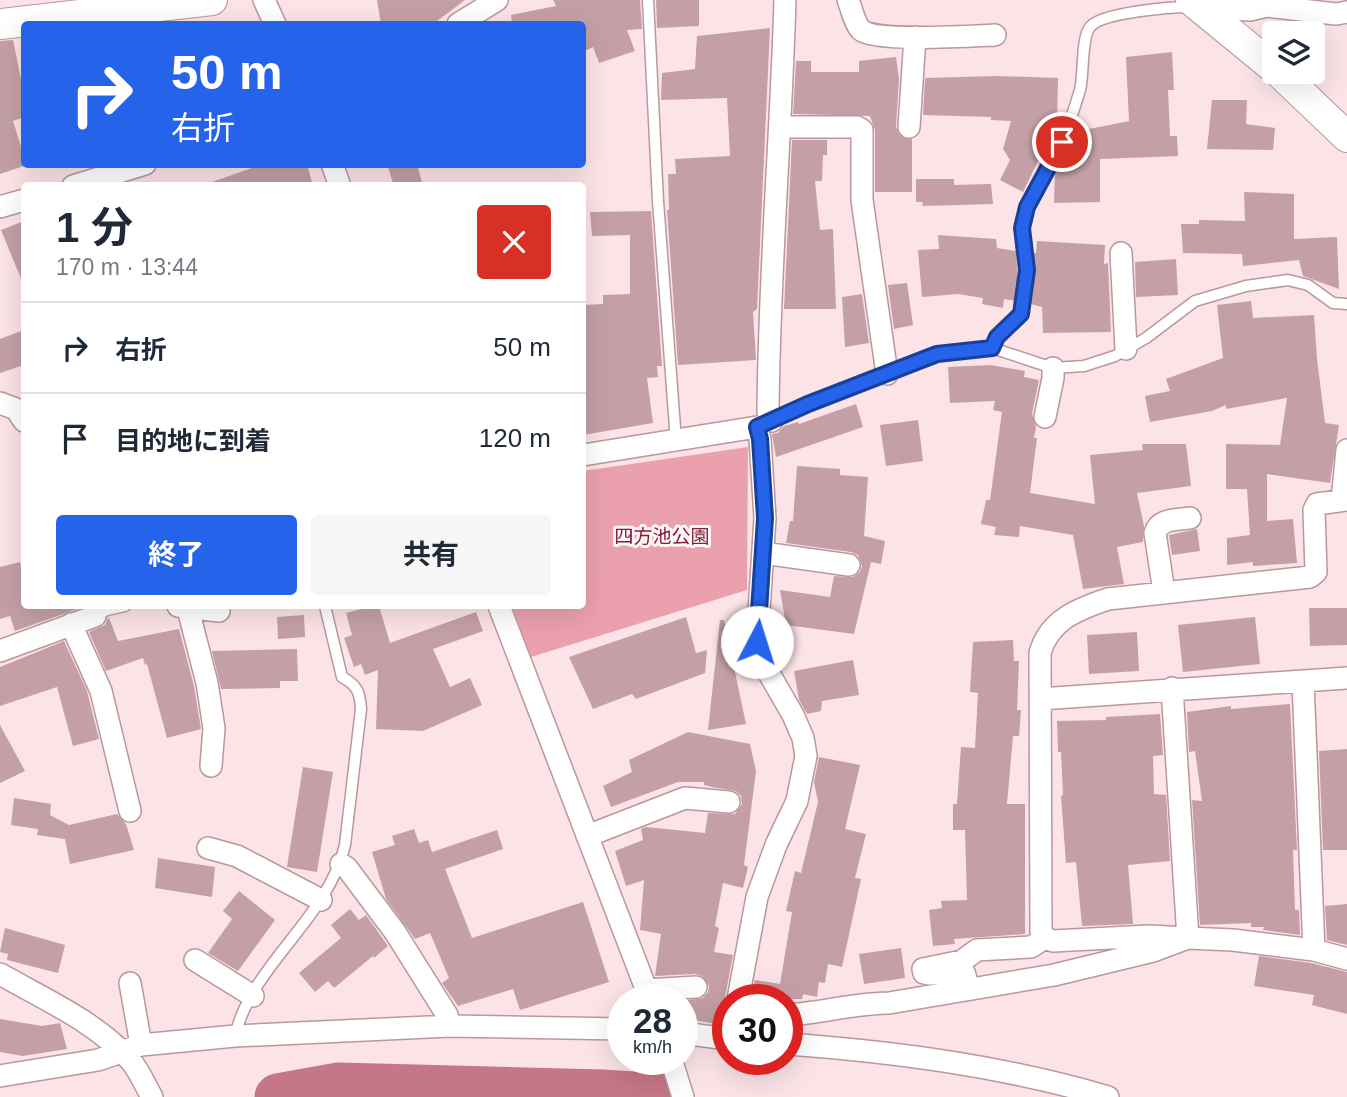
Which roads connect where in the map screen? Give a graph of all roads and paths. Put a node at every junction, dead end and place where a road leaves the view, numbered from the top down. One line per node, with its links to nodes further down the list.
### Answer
1 (212, 0): 9 (main road)
2 (264, 0): 10 (street)
3 (497, 0): 11 (street)
4 (648, 0): 35 (lane)
5 (785, 0): 18 (street)
6 (848, 0): 15 (street)
7 (1197, 4): 8 (street); 16 (main road); 27 (lane)
8 (1347, 12)
9 (26, 21)
10 (274, 21)
11 (463, 21)
12 (21, 22): 13 (main road)
13 (0, 24)
14 (995, 35): 15 (street)
15 (915, 37): 19 (street)
16 (1262, 58)
17 (1292, 84): 20 (main road)
18 (781, 127): 30 (street); 34 (street)
19 (909, 127)
20 (1347, 137)
21 (132, 168): 22 (street)
22 (86, 182)
23 (21, 201): 24 (street)
24 (0, 207)
25 (1121, 253): 28 (street)
26 (1347, 304): 28 (lane)
27 (992, 348): 29 (lane); 30 (lane)
28 (1126, 349): 29 (lane)
29 (1053, 368): 33 (street)
30 (887, 374): 34 (lane)
31 (0, 403): 32 (street)
32 (21, 417)
33 (1045, 417)
34 (764, 424): 35 (street); 40 (street)
35 (676, 441): 37 (street)
36 (1347, 450): 38 (street)
37 (586, 455)
38 (1345, 500): 42 (street)
39 (1190, 518): 42 (street)
40 (764, 553): 41 (street); 71 (street)
41 (849, 565)
42 (1164, 592): 55 (street)
43 (112, 609): 49 (lane)
44 (183, 609): 56 (street)
45 (200, 609): 48 (street)
46 (326, 609): 61 (lane)
47 (500, 609): 59 (street)
48 (219, 611)
49 (95, 616): 50 (street)
50 (71, 624): 51 (street); 58 (street)
51 (0, 652)
52 (1347, 678): 53 (street)
53 (1303, 682): 54 (street); 65 (street)
54 (1172, 688): 55 (street); 64 (street)
55 (1040, 699): 63 (street)
56 (211, 766)
57 (729, 802): 59 (street)
58 (130, 811)
59 (587, 836): 70 (street)
60 (208, 848): 62 (street)
61 (341, 864): 62 (lane); 75 (street)
62 (321, 900): 73 (lane)
63 (1045, 938): 64 (street); 72 (street)
64 (1188, 938): 65 (street); 72 (street)
65 (1314, 950): 66 (street)
66 (1347, 958)
67 (195, 960): 73 (street)
68 (0, 974): 79 (street)
69 (130, 983): 79 (street)
70 (644, 984)
71 (741, 984)
72 (969, 989): 74 (street)
73 (253, 996): 77 (lane)
74 (803, 1014)
75 (450, 1026): 76 (street); 77 (street)
76 (607, 1030)
77 (235, 1036): 79 (street)
78 (803, 1045): 84 (street)
79 (132, 1053): 81 (street); 82 (street)
80 (676, 1075): 83 (street)
81 (0, 1076)
82 (152, 1097)
83 (683, 1097)
84 (1108, 1097)

